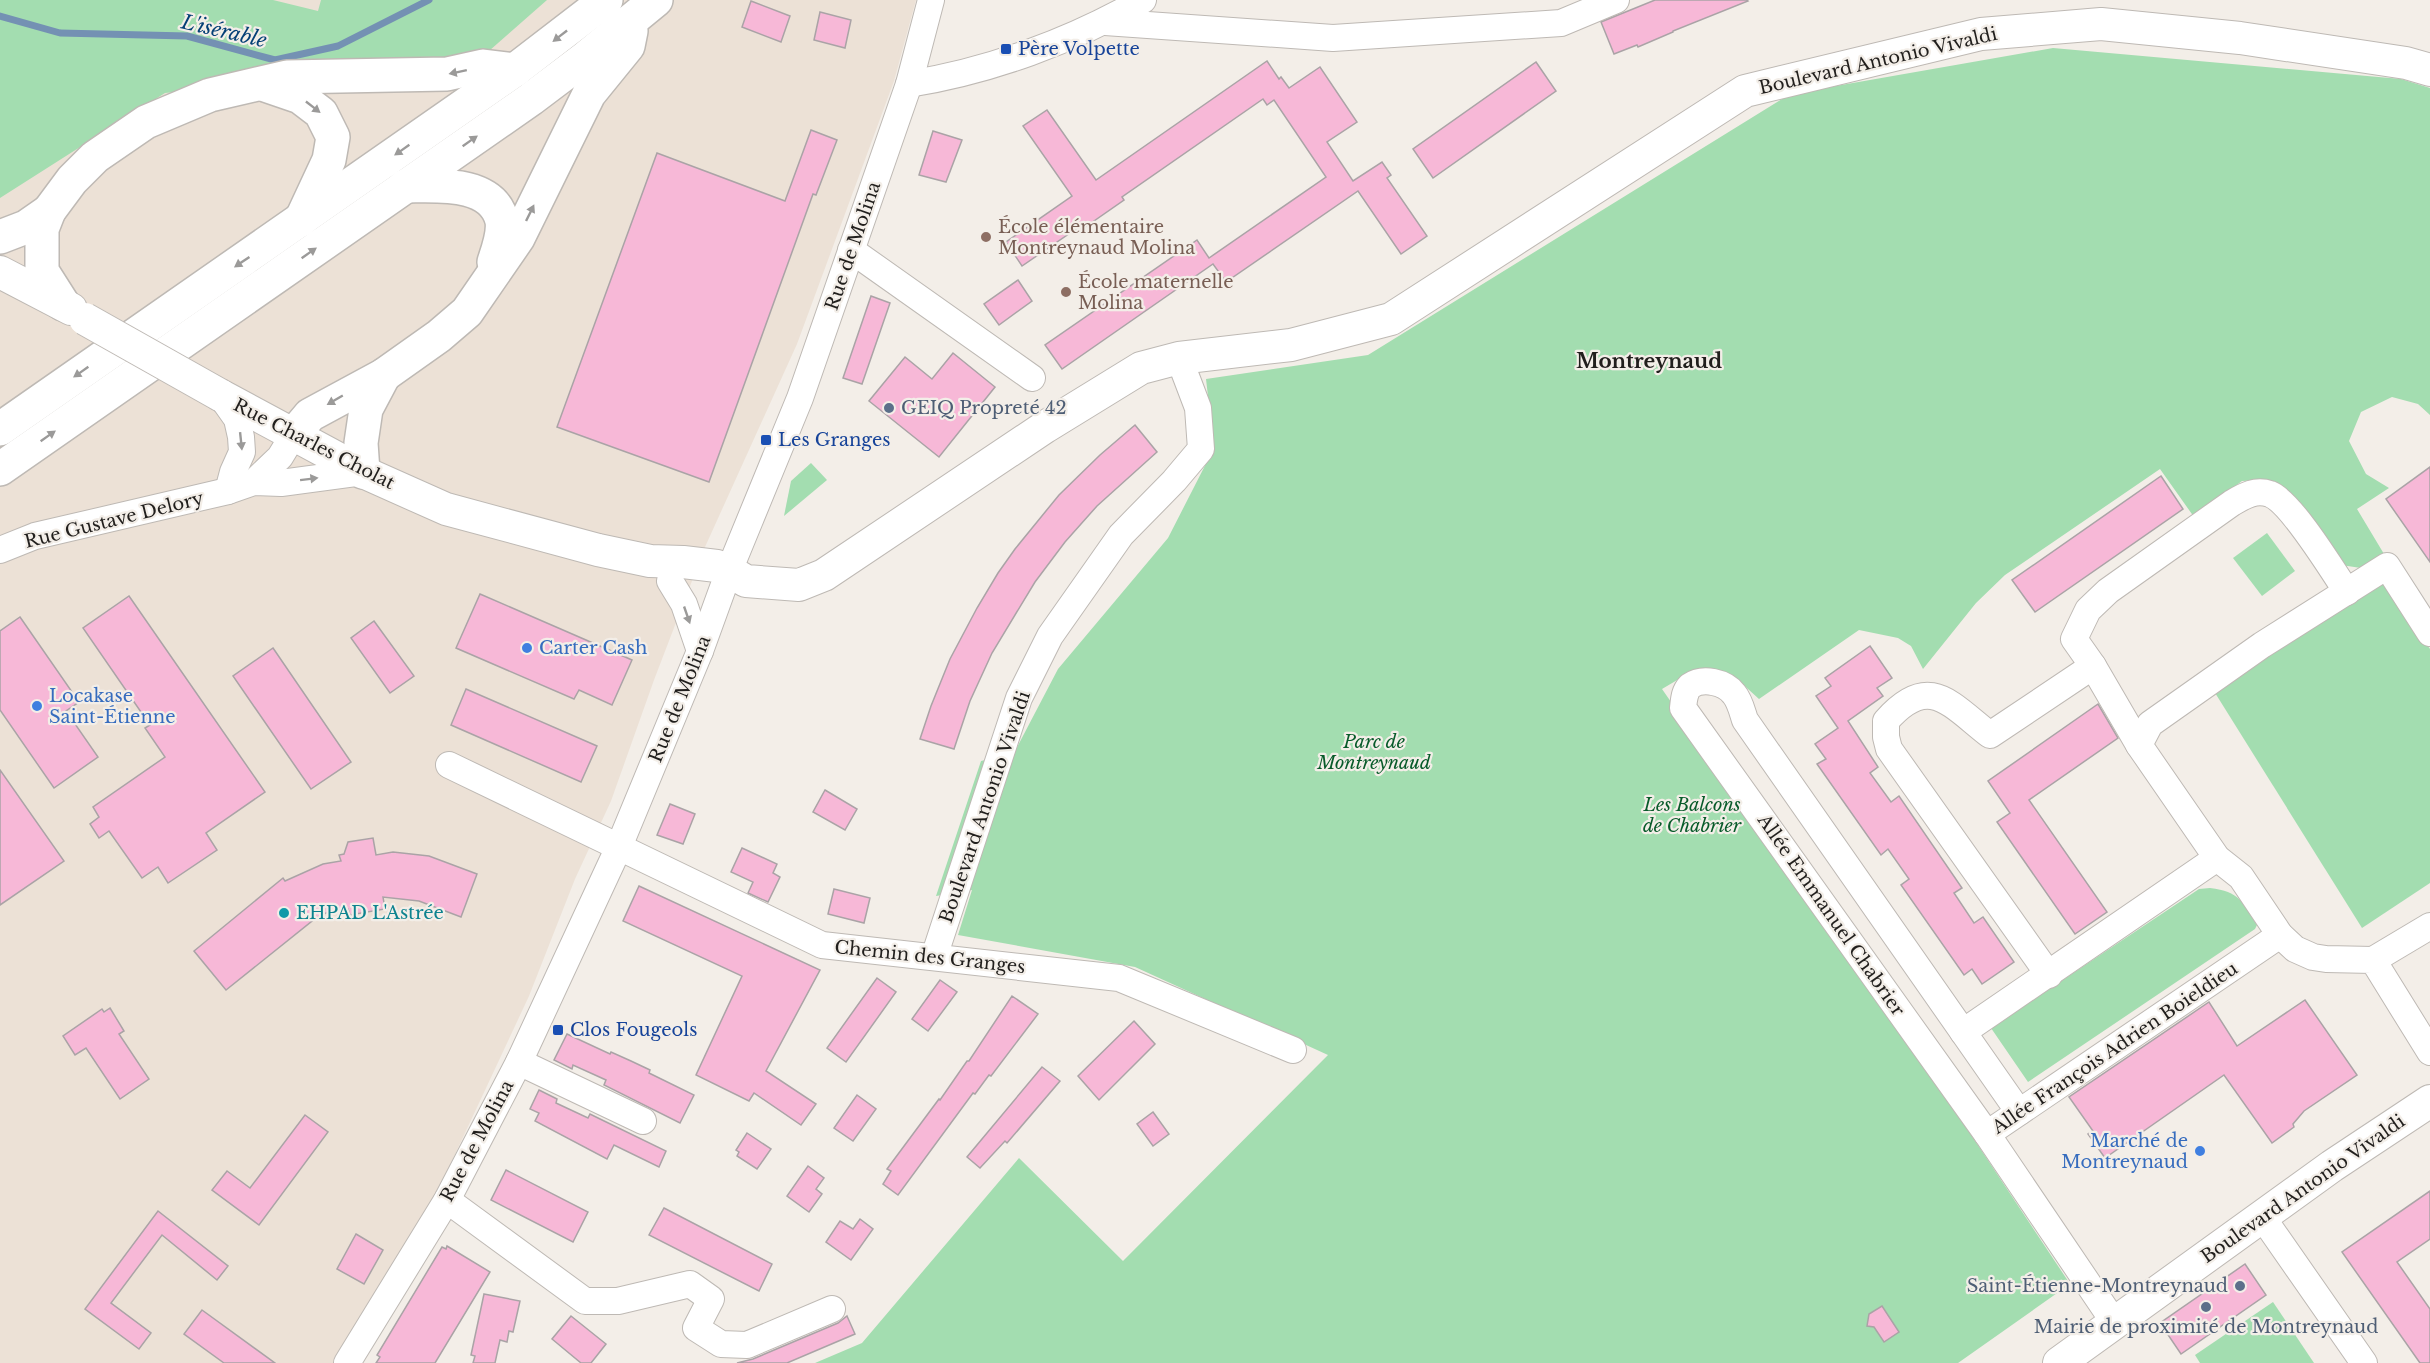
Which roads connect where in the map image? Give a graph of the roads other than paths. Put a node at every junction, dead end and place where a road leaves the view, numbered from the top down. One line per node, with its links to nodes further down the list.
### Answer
1 (606, 0): 7 (highway, one-way to 7)
2 (931, 0): 10 (street, Rue de Molina)
3 (1143, 0): 6 (street)
4 (1616, 0): 6 (street)
5 (644, 10): 11 (highway, one-way to 5); 17 (highway, one-way to 5)
6 (1105, 22): 10 (street)
7 (515, 70): 9 (highway, one-way to 9); 13 (highway, one-way to 13)
8 (2430, 70): 19 (street, Boulevard Antonio Vivaldi)
9 (261, 83): 12 (highway); 13 (highway, one-way to 13)
10 (909, 84): 15 (street, Rue de Molina)
11 (405, 186): 17 (highway); 25 (highway, one-way to 11)
12 (49, 212): 14 (highway); 18 (highway)
13 (300, 222): 23 (highway, one-way to 23)
14 (0, 237)
15 (851, 250): 21 (street); 31 (street, Rue de Molina)
16 (0, 272): 18 (street, Rue Charles Cholat)
17 (489, 282): 20 (highway)
18 (74, 311): 22 (street, Rue Charles Cholat, bridge)
19 (1179, 358): 31 (street, Boulevard Antonio Vivaldi); 42 (street, Boulevard Antonio Vivaldi)
20 (384, 375): 24 (highway, one-way to 24); 26 (highway)
21 (1032, 378)
22 (220, 395): 24 (street, Rue Charles Cholat); 28 (street, Rue Gustave Delory, one-way to 28)
23 (0, 429)
24 (294, 434): 26 (street, Rue Charles Cholat); 27 (street, Rue Gustave Delory)
25 (0, 469)
26 (363, 472): 27 (street, Rue Gustave Delory, one-way to 26); 30 (street, Rue Charles Cholat)
27 (254, 482): 28 (street, Rue Gustave Delory)
28 (228, 491): 29 (street, Rue Gustave Delory)
29 (0, 550)
30 (660, 571): 31 (street, Rue Charles Cholat); 34 (street, one-way to 34)
31 (729, 571): 34 (street, Rue de Molina)
32 (2347, 592): 33 (street); 35 (street); 36 (street)
33 (2430, 633)
34 (700, 651): 38 (street, Rue de Molina)
35 (2094, 666): 36 (street); 44 (street)
36 (2139, 745): 39 (street)
37 (449, 765): 38 (street, Chemin des Granges)
38 (618, 849): 42 (street, Chemin des Granges); 48 (street, Rue de Molina)
39 (2217, 858): 41 (street); 44 (street)
40 (2430, 926): 43 (street)
41 (2280, 935): 43 (street); 50 (street, Allée François Adrien Boieldieu)
42 (934, 957): 46 (street, Chemin des Granges)
43 (2373, 960): 47 (street)
44 (2049, 975): 45 (street)
45 (1963, 1032): 50 (street, Allée Emmanuel Chabrier); 52 (street, Allée Emmanuel Chabrier)
46 (1293, 1050)
47 (2430, 1052)
48 (519, 1062): 51 (street); 53 (street, Rue de Molina)
49 (2430, 1101): 54 (street, Boulevard Antonio Vivaldi)
50 (2019, 1112): 52 (street, Allée François Adrien Boieldieu)
51 (643, 1121)
52 (1987, 1134): 56 (street, Allée François Adrien Boieldieu)
53 (447, 1200): 55 (street); 57 (street, Rue de Molina)
54 (2263, 1218): 56 (street, Boulevard Antonio Vivaldi); 59 (street)
55 (832, 1309)
56 (2114, 1322): 58 (street, Boulevard Antonio Vivaldi)
57 (346, 1363)
58 (2059, 1363)
59 (2364, 1363)

